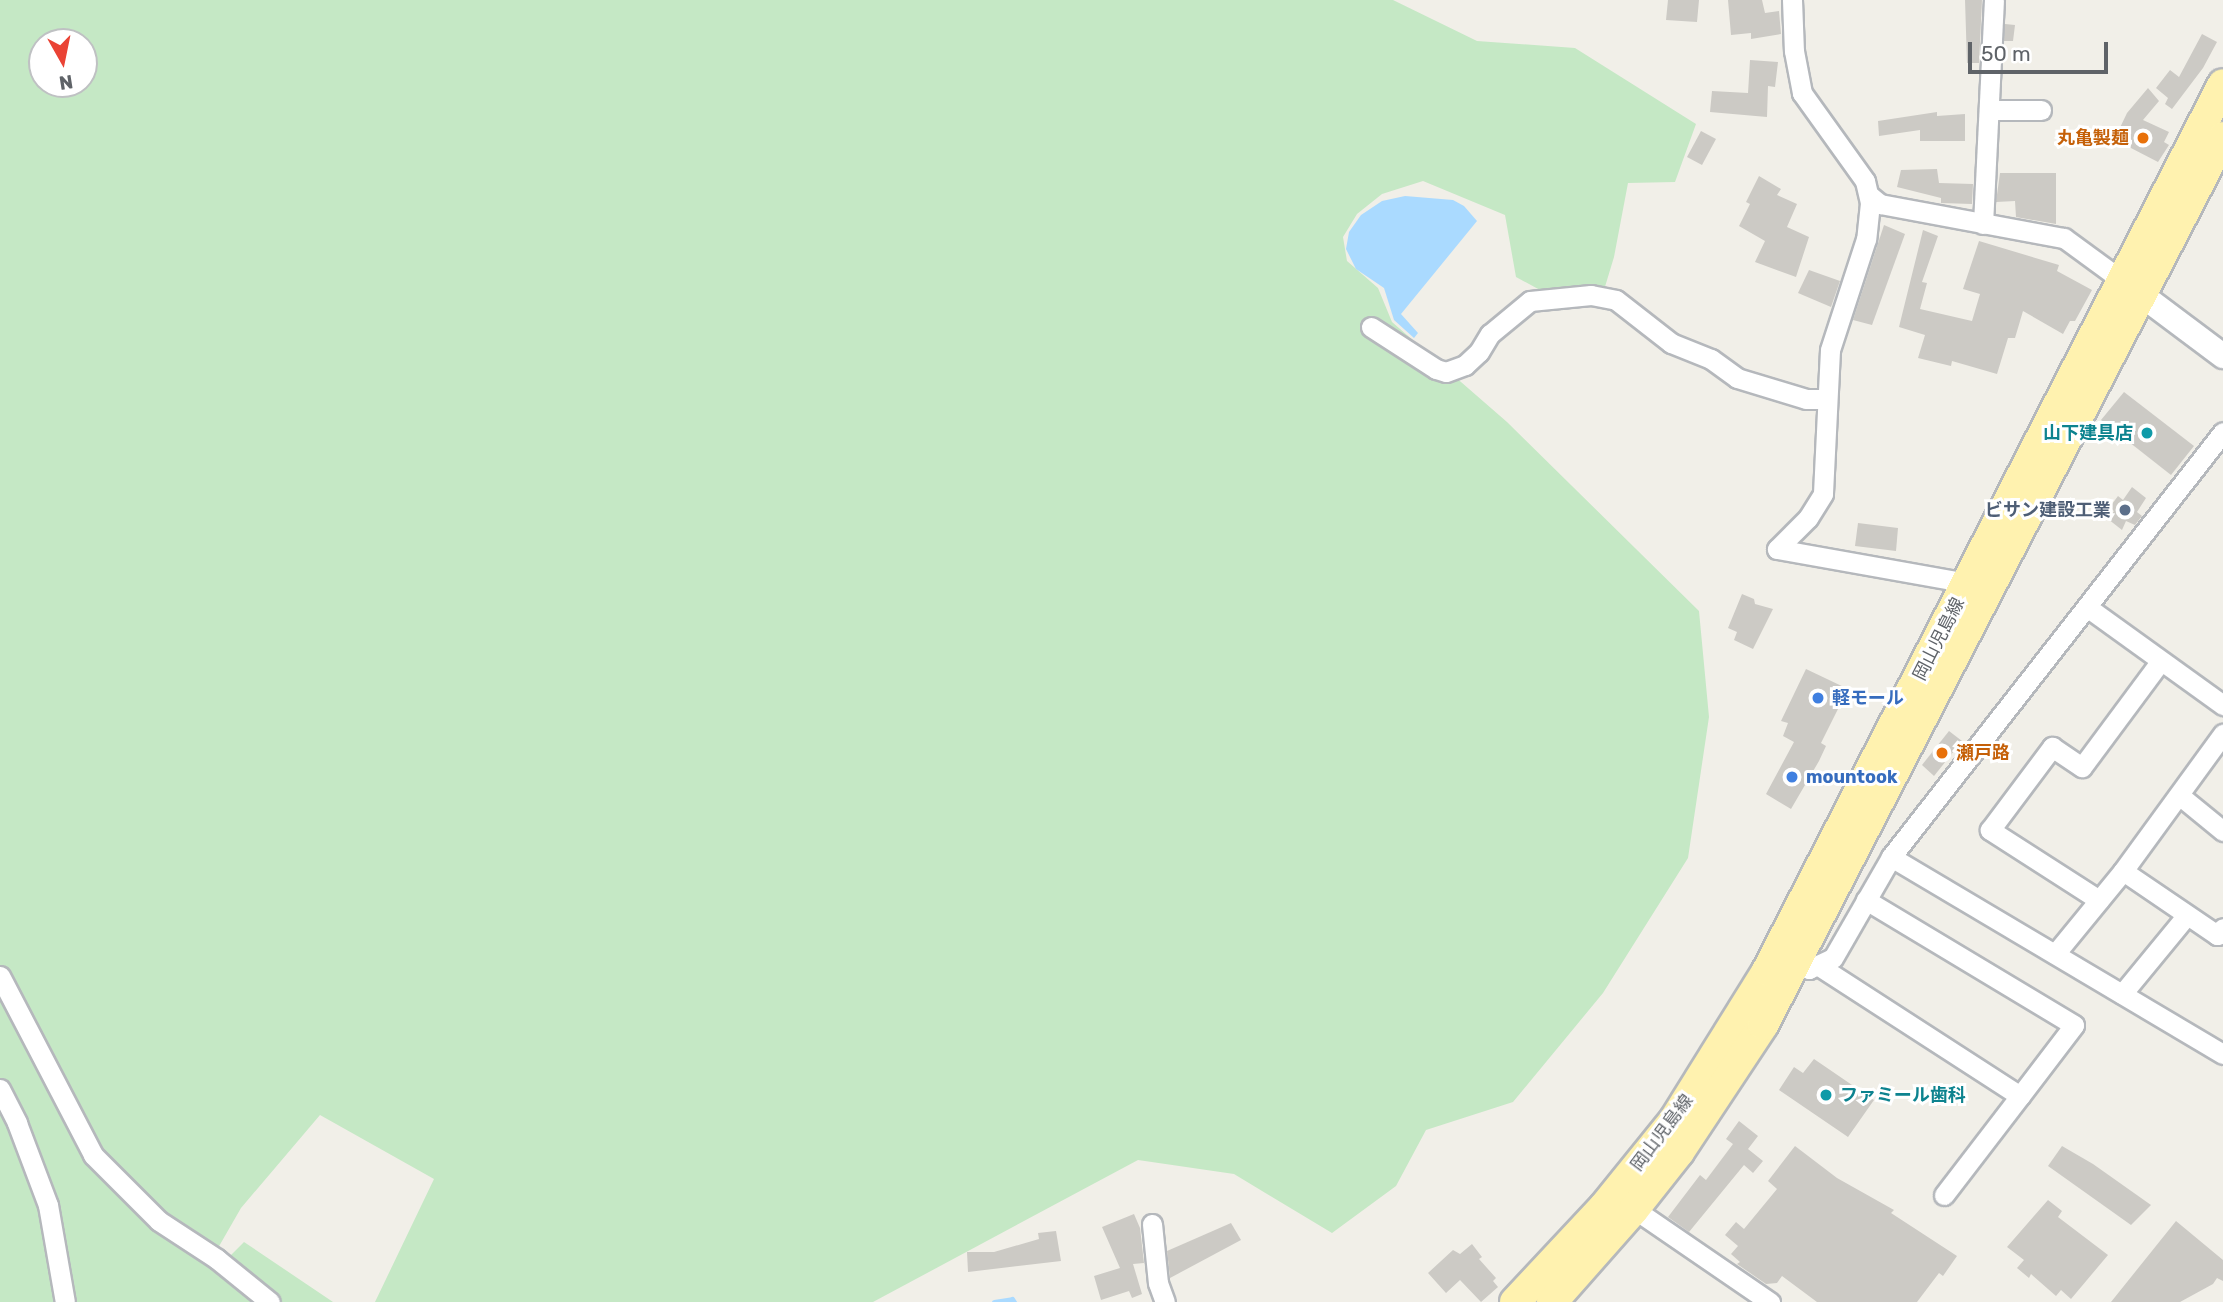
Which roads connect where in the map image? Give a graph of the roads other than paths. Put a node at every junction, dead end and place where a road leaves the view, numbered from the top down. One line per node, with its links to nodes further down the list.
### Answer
1 (1792, 0): 7 (street)
2 (1994, 0): 4 (street)
3 (2223, 84): 9 (main road, 岡山児島線)
4 (1990, 110): 5 (street); 8 (street)
5 (2041, 110)
6 (2223, 137): 9 (main road, 岡山児島線)
7 (1870, 196): 8 (street); 12 (street)
8 (1983, 224): 9 (street)
9 (2132, 288): 11 (street); 14 (main road, 岡山児島線); 16 (main road, 岡山児島線)
10 (1371, 327): 12 (street)
11 (2223, 356)
12 (1826, 399): 14 (street)
13 (2223, 432): 15 (street)
14 (1968, 583): 16 (main road, 岡山児島線)
15 (2087, 607): 17 (street); 22 (street)
16 (1962, 621): 29 (main road, 岡山児島線)
17 (2160, 662): 18 (street); 25 (street)
18 (2223, 705)
19 (2223, 734): 20 (street)
20 (2179, 795): 21 (street); 23 (street)
21 (2223, 831)
22 (1891, 857): 24 (street); 28 (street)
23 (2123, 871): 25 (street); 26 (street)
24 (1866, 900): 29 (street); 34 (street)
25 (2099, 900): 28 (street)
26 (2187, 915): 27 (street); 31 (street)
27 (2223, 928)
28 (2055, 954): 31 (street)
29 (1792, 971): 34 (street); 36 (main road, 岡山児島線); 41 (main road, 岡山児島線)
30 (0, 975): 39 (street)
31 (2122, 994): 32 (street)
32 (2223, 1054)
33 (0, 1088): 38 (street)
34 (2020, 1096): 35 (street)
35 (1944, 1195)
36 (1634, 1209): 42 (main road, 岡山児島線); 43 (street)
37 (1152, 1224): 40 (street)
38 (65, 1302)
39 (270, 1302)
40 (1165, 1302)
41 (1515, 1302)
42 (1552, 1302)
43 (1770, 1302)

